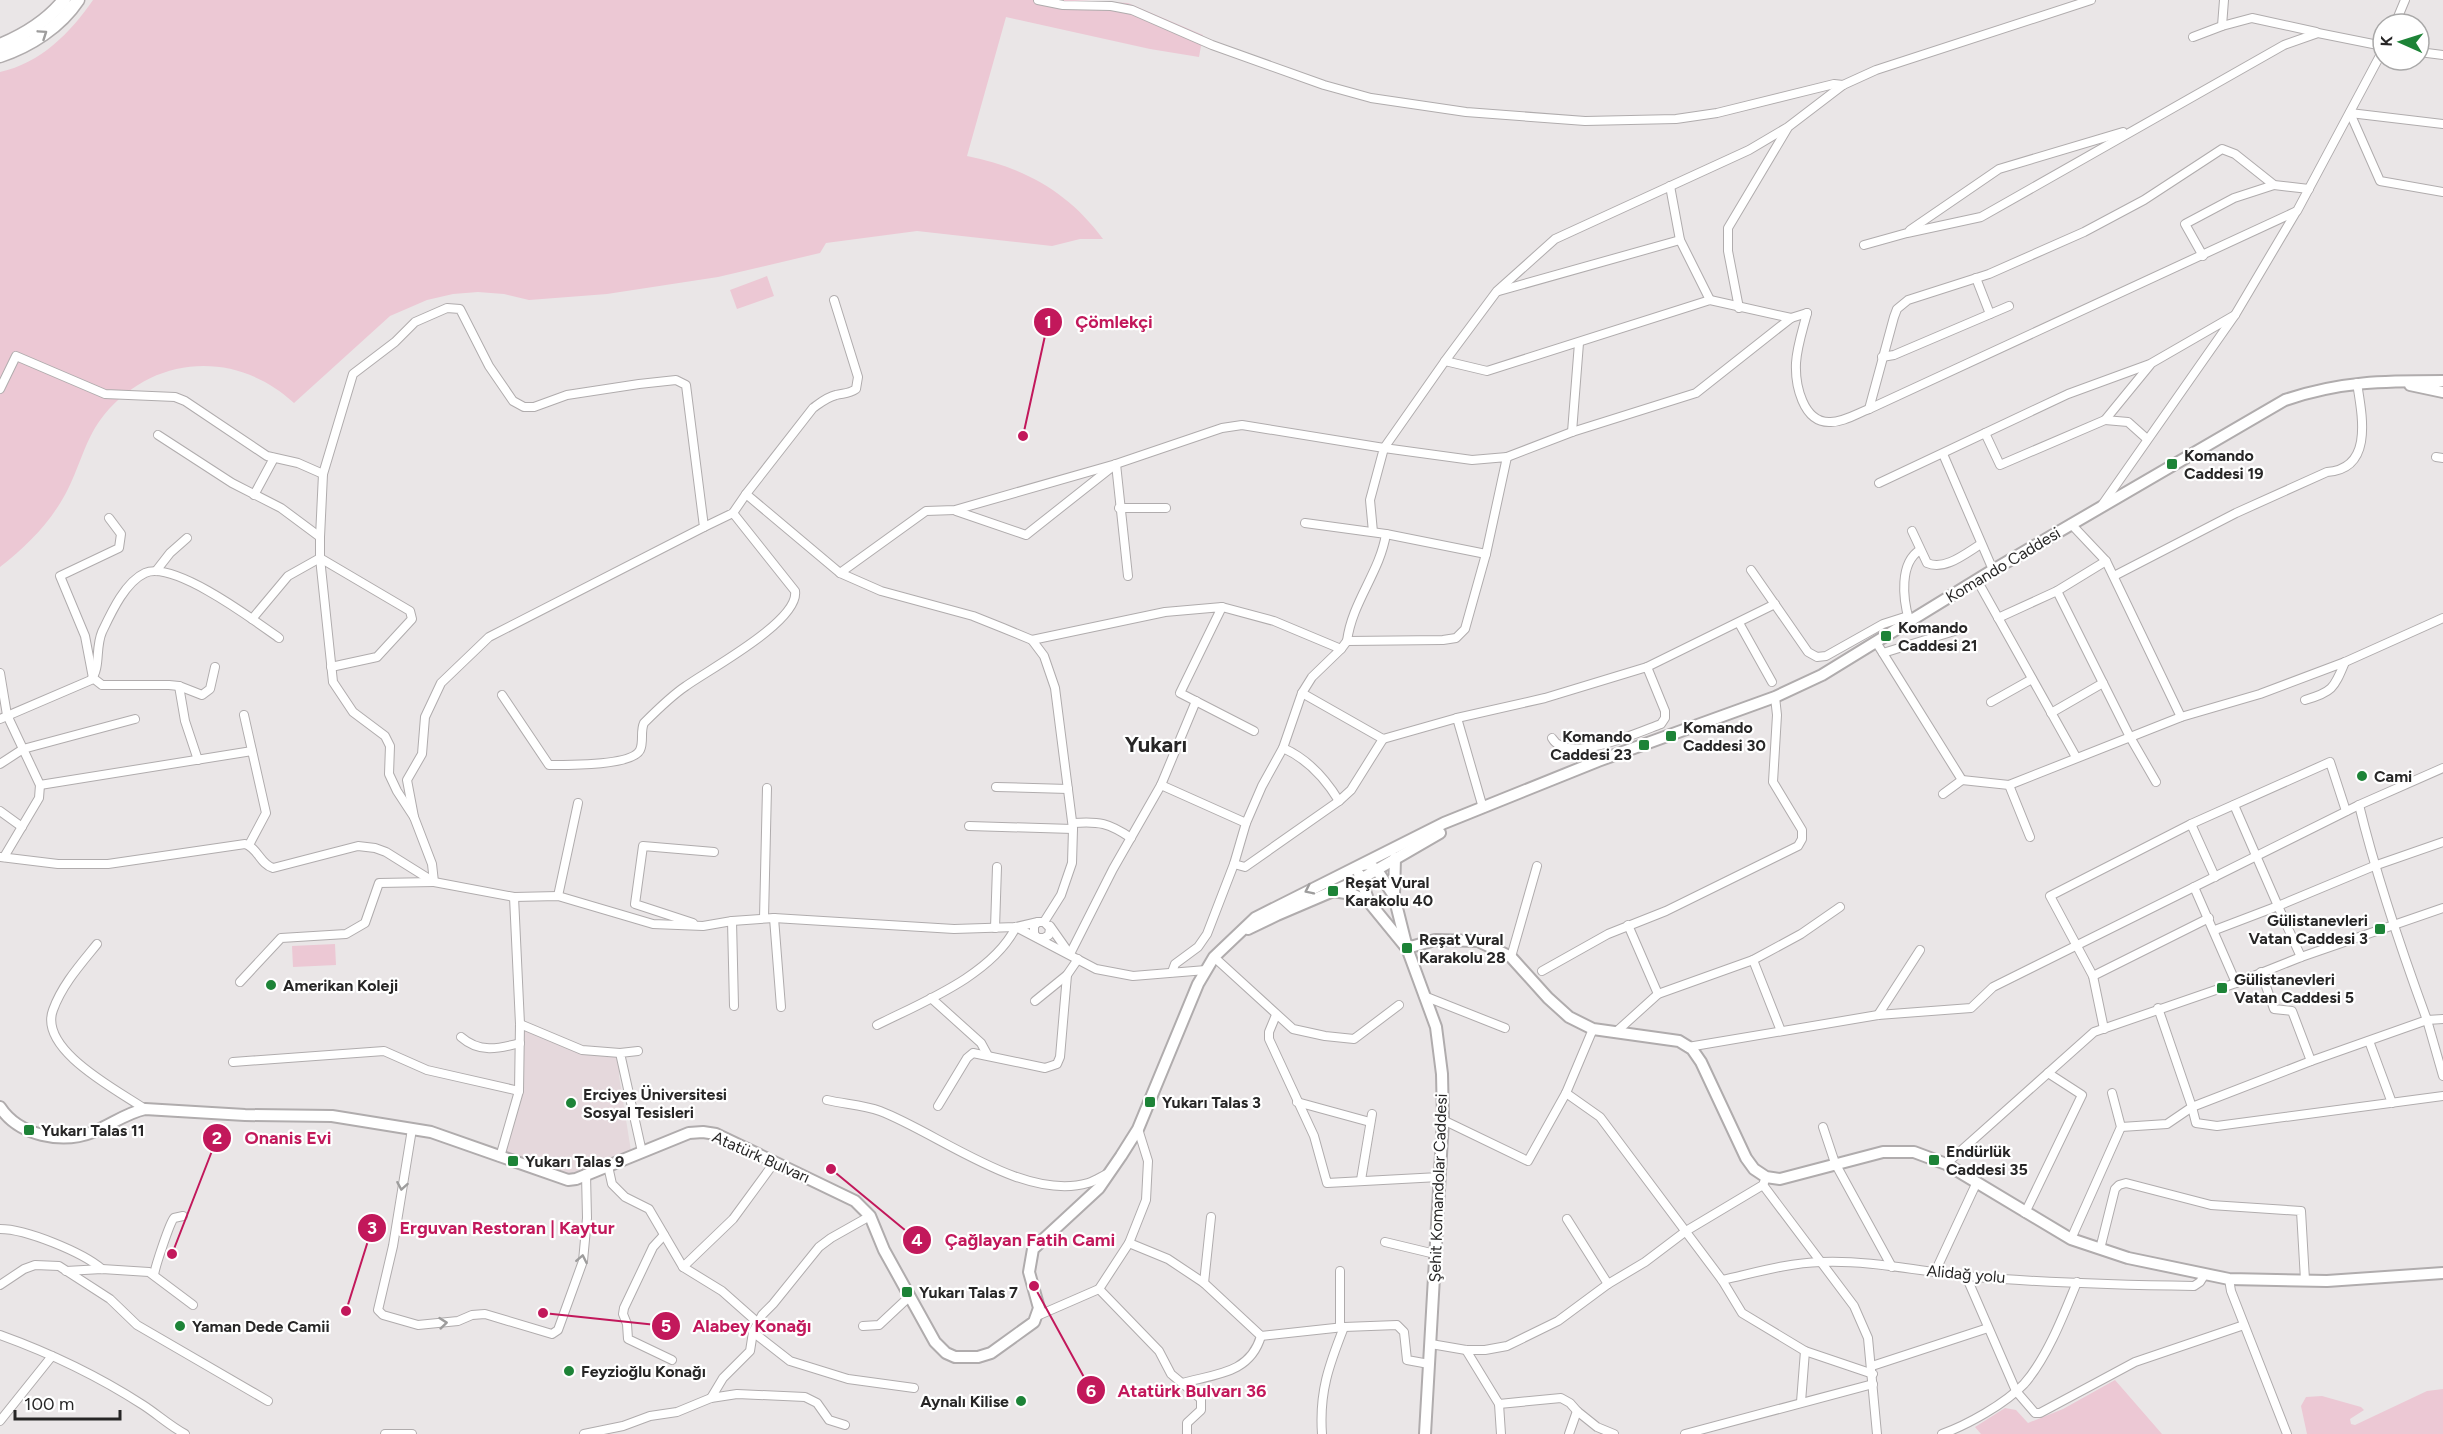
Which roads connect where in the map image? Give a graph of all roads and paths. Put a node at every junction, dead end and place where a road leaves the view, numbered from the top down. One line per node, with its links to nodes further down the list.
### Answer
1 (64, 0): 9 (main road)
2 (78, 0): 11 (main road, one-way to 2)
3 (1038, 0): 13 (street)
4 (2091, 0): 13 (street)
5 (2224, 0): 6 (street)
6 (2222, 26): 7 (street); 8 (street)
7 (2318, 33): 10 (street); 17 (street)
8 (2193, 37)
9 (0, 45)
10 (2371, 45)
11 (0, 56)
12 (2371, 72): 14 (street)
13 (1843, 85): 16 (street)
14 (2350, 113): 15 (street); 20 (street); 21 (street)
15 (2443, 124)
16 (1788, 127): 19 (street); 32 (street)
17 (2135, 128): 23 (street); 23 (street)
18 (2274, 185): 20 (street); 26 (street); 27 (street)
19 (1670, 186): 24 (street); 28 (street)
20 (2309, 189): 22 (street)
21 (2443, 192)
22 (2297, 211): 26 (street); 34 (street)
23 (1907, 233): 25 (street)
24 (1680, 240): 28 (street); 30 (street)
25 (1864, 245)
26 (2203, 256): 45 (street)
27 (1976, 278): 33 (street); 37 (street)
28 (1497, 291): 38 (street)
29 (834, 300): 58 (street)
30 (1710, 300): 32 (street); 36 (street)
31 (2009, 306): 33 (street)
32 (1739, 308): 35 (street)
33 (1990, 314): 37 (street)
34 (2235, 315): 39 (street); 50 (street)
35 (1791, 318): 45 (street); 47 (street)
36 (1579, 343): 38 (street); 47 (street)
37 (1882, 357): 45 (street)
38 (1445, 361): 51 (street)
39 (2150, 364): 46 (street); 48 (street)
40 (2395, 381): 41 (street); 42 (street, Komando Caddesi); 44 (street)
41 (2443, 381)
42 (2357, 383): 60 (street, Komando Caddesi); 84 (street)
43 (0, 389): 54 (street)
44 (2443, 392)
45 (1869, 409)
46 (2105, 420): 48 (street); 50 (street)
47 (1572, 432): 53 (street)
48 (1985, 433): 52 (street)
49 (158, 435): 59 (street)
50 (2147, 439): 60 (street)
51 (1384, 448): 53 (street); 55 (street); 70 (street)
52 (1943, 454): 57 (street); 74 (street)
53 (1507, 457): 76 (street)
54 (274, 458): 56 (street); 59 (street)
55 (1116, 464): 61 (street); 63 (street); 63 (street)
56 (323, 474): 68 (street); 72 (street)
57 (1879, 483)
58 (746, 494): 64 (street); 82 (street)
59 (254, 495): 72 (street)
60 (2102, 506): 67 (street, Komando Caddesi)
61 (1119, 507): 62 (street); 83 (street)
62 (1166, 508)
63 (955, 510): 82 (street)
64 (733, 513): 68 (street); 112 (street)
65 (109, 518): 106 (street)
66 (1305, 523): 70 (street)
67 (2071, 524): 78 (street); 80 (street, Komando Caddesi)
68 (704, 527): 150 (street)
69 (1912, 531): 75 (street)
70 (1373, 532): 71 (street)
71 (1386, 534): 76 (street); 97 (street)
72 (320, 537): 77 (street)
73 (187, 538): 81 (street)
74 (1981, 544): 75 (street); 80 (street)
75 (1920, 550): 89 (street)
76 (1486, 554): 97 (street)
77 (320, 558): 92 (street); 103 (street); 103 (street)
78 (2106, 561): 84 (street); 86 (street)
79 (1751, 570): 87 (street)
80 (1993, 570): 85 (street, Komando Caddesi)
81 (156, 571): 92 (street); 106 (street)
82 (840, 573): 96 (street)
83 (1128, 576)
84 (2114, 576): 120 (street)
85 (1977, 580): 89 (street, Komando Caddesi); 90 (street)
86 (2057, 591): 90 (street); 109 (street)
87 (1774, 604): 89 (street); 93 (street)
88 (1222, 607): 96 (street); 99 (street); 115 (street)
89 (1909, 618): 98 (street, Komando Caddesi)
90 (1998, 618): 107 (street)
91 (2443, 618): 101 (street)
92 (252, 619): 95 (street)
93 (1739, 623): 104 (street); 108 (street)
94 (1961, 629): 100 (street)
95 (279, 638)
96 (1032, 640): 141 (street)
97 (1347, 641): 99 (street)
98 (1876, 642): 100 (street); 113 (street, Komando Caddesi)
99 (1341, 649): 111 (street)
100 (1883, 653): 134 (street)
101 (2345, 662): 114 (street); 120 (street)
102 (215, 667): 110 (street)
103 (331, 667): 150 (street)
104 (1647, 667): 122 (street); 125 (street)
105 (0, 673): 119 (street)
106 (93, 678): 110 (street); 119 (street)
107 (2032, 679): 116 (street); 117 (street)
108 (1772, 681)
109 (2103, 683): 117 (street); 124 (street)
110 (179, 686): 131 (street)
111 (1302, 693): 126 (street); 127 (street)
112 (502, 695)
113 (1775, 698): 147 (street, Komando Caddesi); 187 (street)
114 (2305, 700)
115 (1196, 701): 123 (street); 137 (street)
116 (1991, 702)
117 (2051, 713): 130 (street)
118 (244, 715): 129 (street)
119 (4, 717): 128 (street)
120 (2181, 717): 124 (street)
121 (135, 718): 128 (street)
122 (1457, 718): 126 (street); 147 (street)
123 (1254, 731)
124 (2130, 737): 130 (street); 135 (street)
125 (1552, 738)
126 (1383, 739): 143 (street)
127 (1283, 748): 143 (street); 151 (street)
128 (23, 749): 132 (street); 136 (street)
129 (252, 751): 131 (street); 159 (street)
130 (2076, 757): 138 (street)
131 (198, 760): 136 (street)
132 (0, 764)
133 (2443, 768): 146 (street)
134 (1962, 780): 138 (street); 142 (street)
135 (2156, 782)
136 (40, 785): 155 (street)
137 (1161, 785): 151 (street); 157 (street)
138 (2009, 785): 156 (street)
139 (996, 787): 141 (street)
140 (767, 788): 182 (street)
141 (1068, 789): 154 (street)
142 (1943, 794)
143 (1339, 801): 164 (street)
144 (578, 803): 175 (street)
145 (2234, 805): 149 (street); 152 (street); 161 (street)
146 (2359, 805): 149 (street); 168 (street)
147 (1480, 810): 163 (street); 165 (street)
148 (0, 811): 155 (street)
149 (2346, 811): 161 (street)
150 (414, 817): 172 (street)
151 (1246, 823): 164 (street)
152 (2191, 824): 170 (street); 196 (street)
153 (969, 826): 154 (street)
154 (1073, 826): 157 (street); 186 (street)
155 (22, 827): 162 (street)
156 (2030, 837)
157 (1131, 838): 199 (street)
158 (2443, 842): 168 (street)
159 (249, 845): 162 (street); 172 (street)
160 (714, 852): 189 (street)
161 (2258, 856): 170 (street); 179 (street)
162 (2, 857)
163 (1395, 858): 169 (street); 176 (street)
164 (1234, 864): 207 (street)
165 (1362, 864): 169 (street); 171 (street); 193 (street, one-way to 193)
166 (1537, 866): 201 (street)
167 (997, 867): 191 (street)
168 (2374, 867): 179 (street); 188 (street)
169 (1377, 870): 171 (street); 176 (street)
170 (2216, 877): 173 (street)
171 (1359, 880): 174 (street); 178 (street)
172 (434, 882): 177 (street); 211 (street)
173 (2194, 887): 184 (street); 196 (street)
174 (1333, 891): 178 (street); 193 (street)
175 (558, 896): 177 (street); 189 (street)
176 (1394, 896): 197 (street)
177 (514, 897): 225 (street)
178 (1369, 902): 197 (street)
179 (2278, 906): 192 (street); 202 (street)
180 (1840, 907): 204 (street)
181 (2443, 908): 188 (street)
182 (764, 918): 183 (street); 185 (street)
183 (774, 918): 191 (street); 219 (street)
184 (2209, 918): 192 (street); 210 (street)
185 (732, 921): 189 (street); 218 (street)
186 (1044, 923): 190 (street); 194 (street); 194 (street); 199 (street)
187 (1628, 925): 206 (street); 213 (street)
188 (2392, 925): 202 (street); 224 (street)
189 (703, 926)
190 (1016, 927): 191 (street); 194 (street); 215 (street)
191 (995, 928)
192 (2214, 930): 212 (street)
193 (1234, 936): 200 (street)
194 (1038, 938): 199 (street)
195 (97, 944): 253 (street)
196 (2076, 947): 210 (street); 221 (street)
197 (1407, 948): 201 (street); 214 (street, Şehit Komandolar Caddesi)
198 (1920, 950): 221 (street)
199 (1070, 954): 203 (street)
200 (1214, 957): 205 (street); 222 (street)
201 (1511, 957): 228 (street)
202 (2301, 957): 208 (street)
203 (1078, 959): 207 (street); 209 (street)
204 (1753, 960): 213 (street); 230 (street)
205 (1206, 970): 207 (street); 258 (street)
206 (1542, 971)
207 (1172, 972)
208 (2261, 972): 212 (street); 239 (street)
209 (1067, 975): 216 (street); 238 (street)
210 (2093, 976): 229 (street)
211 (240, 981)
212 (2236, 983): 220 (street)
213 (1658, 994): 231 (street)
214 (1424, 996): 227 (street); 254 (street, Şehit Komandolar Caddesi)
215 (931, 998): 226 (street); 238 (street)
216 (1035, 1001)
217 (1399, 1005): 222 (street)
218 (734, 1006)
219 (781, 1007)
220 (2158, 1008): 229 (street); 252 (street)
221 (1878, 1015): 230 (street)
222 (1276, 1016): 248 (street)
223 (2443, 1019): 224 (street)
224 (2427, 1020): 233 (street); 242 (street)
225 (520, 1024): 234 (street); 237 (street)
226 (877, 1025)
227 (1505, 1028)
228 (1593, 1029): 231 (street); 244 (street)
229 (2104, 1029): 241 (street)
230 (1781, 1031): 235 (street)
231 (1616, 1032): 235 (street)
232 (461, 1037): 234 (street)
233 (2369, 1041): 239 (street); 249 (street)
234 (520, 1043): 243 (street)
235 (1689, 1047): 269 (street)
236 (638, 1051): 237 (street)
237 (620, 1053): 259 (street)
238 (987, 1054): 250 (street)
239 (2311, 1061): 252 (street)
240 (233, 1062): 243 (street)
241 (2048, 1073): 263 (street); 271 (street)
242 (2443, 1076)
243 (519, 1091): 260 (street)
244 (1566, 1093): 254 (street); 277 (street)
245 (2112, 1093): 256 (street)
246 (2443, 1096): 249 (street)
247 (827, 1100): 265 (street)
248 (1297, 1102): 268 (street); 268 (street)
249 (2392, 1103): 252 (street)
250 (938, 1106)
251 (0, 1107): 253 (street, Atatürk Bulvarı)
252 (2192, 1107): 256 (street)
253 (145, 1109): 257 (street, Atatürk Bulvarı)
254 (1443, 1120): 267 (street, Şehit Komandolar Caddesi)
255 (1823, 1127): 262 (street)
256 (2121, 1127): 279 (street)
257 (412, 1129): 260 (street, Atatürk Bulvarı); 266 (street, one-way to 266)
258 (1138, 1129): 265 (street); 281 (street)
259 (642, 1152): 261 (street, Atatürk Bulvarı); 264 (street, Atatürk Bulvarı)
260 (500, 1156): 266 (street, Atatürk Bulvarı)
261 (774, 1163): 273 (street, Atatürk Bulvarı); 285 (street)
262 (1835, 1163): 263 (street); 269 (street); 286 (street)
263 (1946, 1164): 270 (street)
264 (608, 1166): 266 (street, Atatürk Bulvarı); 278 (street)
265 (1110, 1172): 305 (street)
266 (586, 1174)
267 (1439, 1177): 268 (street); 283 (street, Şehit Komandolar Caddesi)
268 (1360, 1180)
269 (1764, 1181): 277 (street); 284 (street)
270 (1976, 1184): 271 (street); 290 (street)
271 (2025, 1213): 279 (street)
272 (183, 1216): 293 (street)
273 (870, 1216): 303 (street, Atatürk Bulvarı); 306 (street)
274 (1211, 1217): 298 (street)
275 (1567, 1220): 300 (street)
276 (0, 1229): 287 (street)
277 (1686, 1231): 296 (street); 300 (street)
278 (664, 1235): 285 (street); 318 (street)
279 (2071, 1239): 282 (street)
280 (1385, 1242): 283 (street)
281 (1129, 1243): 298 (street); 302 (street)
282 (2100, 1249): 292 (street); 297 (street)
283 (1435, 1254): 314 (street, Şehit Komandolar Caddesi)
284 (1822, 1262): 286 (street, Alidağ yolu); 296 (street, Alidağ yolu); 320 (street)
285 (683, 1267): 306 (street)
286 (1892, 1267): 290 (street, Alidağ yolu)
287 (102, 1269): 288 (street); 293 (street)
288 (66, 1270): 301 (street); 326 (street)
289 (1340, 1271): 309 (street)
290 (1935, 1272): 294 (street, Alidağ yolu)
291 (2443, 1273): 297 (street)
292 (2205, 1274): 295 (street); 299 (street, Alidağ yolu)
293 (154, 1275): 304 (street)
294 (1966, 1276): 299 (street, Alidağ yolu); 310 (street)
295 (2229, 1279): 297 (street); 307 (street)
296 (1722, 1280): 316 (street)
297 (2305, 1280)
298 (1204, 1282): 313 (street)
299 (2078, 1282): 324 (street)
300 (1608, 1284): 315 (street)
301 (0, 1285)
302 (1099, 1289): 305 (street); 321 (street)
303 (910, 1296): 305 (street, Atatürk Bulvarı); 308 (street)
304 (193, 1305)
305 (1037, 1316)
306 (757, 1322): 311 (street)
307 (2244, 1324): 324 (street); 347 (street)
308 (863, 1326)
309 (1342, 1327): 313 (street); 319 (street); 338 (street)
310 (1988, 1328): 320 (street); 324 (street)
311 (753, 1332): 323 (street); 325 (street)
312 (0, 1335): 317 (street)
313 (1261, 1336): 321 (street)
314 (1431, 1344): 315 (street); 319 (street, Şehit Komandolar Caddesi)
315 (1466, 1350): 328 (street)
316 (1805, 1351): 320 (street); 327 (street)
317 (52, 1356): 330 (street); 333 (street)
318 (672, 1360)
319 (1429, 1364): 339 (street, Şehit Komandolar Caddesi)
320 (1873, 1370): 322 (street)
321 (1182, 1383): 337 (street)
322 (1873, 1384): 327 (street); 344 (street)
323 (914, 1388)
324 (2016, 1391): 332 (street)
325 (711, 1398): 331 (street); 336 (street)
326 (268, 1401)
327 (1801, 1402): 343 (street)
328 (1499, 1404): 329 (street); 340 (street)
329 (1577, 1411): 341 (street); 342 (street)
330 (0, 1421)
331 (845, 1425)
332 (1965, 1426): 345 (street); 346 (street)
333 (185, 1434)
334 (385, 1434): 335 (street)
335 (412, 1434)
336 (585, 1434)
337 (1187, 1434)
338 (1322, 1434)
339 (1425, 1434)
340 (1502, 1434)
341 (1569, 1434)
342 (1614, 1434)
343 (1684, 1434)
344 (1877, 1434)
345 (1942, 1434)
346 (1971, 1434)
347 (2287, 1434)

